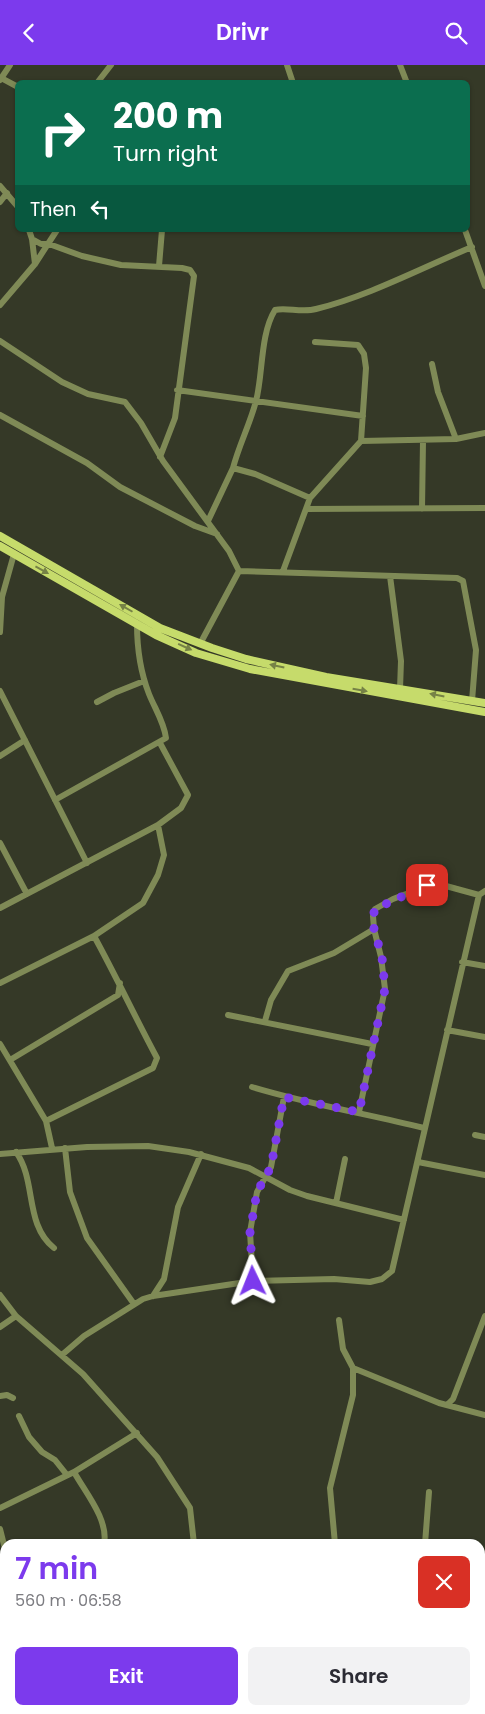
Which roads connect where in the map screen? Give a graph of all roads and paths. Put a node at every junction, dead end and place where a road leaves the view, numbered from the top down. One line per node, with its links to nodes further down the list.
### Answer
1 (10, 65): 5 (street)
2 (111, 65): 6 (street)
3 (288, 65): 7 (street)
4 (400, 65): 8 (street)
5 (1, 79): 9 (street)
6 (99, 80)
7 (292, 80)
8 (405, 80)
9 (15, 86)
10 (0, 186): 11 (street)
11 (7, 193): 12 (street); 13 (street)
12 (0, 202)
13 (15, 203)
14 (30, 232): 18 (street)
15 (56, 232): 19 (street)
16 (162, 232): 22 (street)
17 (466, 232): 20 (street)
18 (32, 239): 19 (street); 21 (street)
19 (49, 244): 21 (street); 22 (street)
20 (472, 247): 23 (street); 29 (street)
21 (35, 264): 24 (street)
22 (159, 266): 28 (street)
23 (485, 286)
24 (0, 305)
25 (0, 341): 36 (street)
26 (315, 341): 31 (street)
27 (432, 364): 33 (street)
28 (177, 391): 29 (street); 36 (street)
29 (256, 402): 31 (street); 37 (street)
30 (0, 415): 43 (street)
31 (363, 416): 34 (street)
32 (485, 433): 33 (street)
33 (456, 439): 35 (street)
34 (361, 441): 35 (street); 38 (street)
35 (423, 441): 41 (street)
36 (160, 457): 42 (street)
37 (233, 467): 38 (street); 42 (street)
38 (310, 498): 40 (street)
39 (485, 508): 41 (street)
40 (306, 509): 41 (street); 48 (street)
41 (422, 509)
42 (208, 521): 43 (street)
43 (218, 535): 47 (street)
44 (0, 536): 52 (main road, one-way to 44)
45 (0, 546): 46 (main road)
46 (14, 554): 50 (main road, one-way to 50); 51 (street)
47 (239, 571): 48 (street); 52 (street)
48 (283, 571): 49 (street)
49 (390, 576): 54 (street); 56 (street)
50 (137, 624): 53 (street); 59 (main road, one-way to 59)
51 (0, 632)
52 (200, 644): 54 (main road, one-way to 52)
53 (144, 681): 57 (street); 61 (street)
54 (400, 689): 56 (main road, one-way to 54)
55 (0, 691): 60 (street)
56 (472, 701): 58 (main road)
57 (97, 703)
58 (485, 703)
59 (485, 712)
60 (25, 739): 62 (street); 63 (street)
61 (160, 743): 63 (street); 64 (street)
62 (0, 756)
63 (55, 800): 66 (street)
64 (158, 825): 66 (street); 71 (street)
65 (0, 843): 68 (street)
66 (87, 863): 68 (street)
67 (482, 893): 70 (street); 72 (street)
68 (27, 894): 69 (street)
69 (0, 908)
70 (374, 929): 77 (street); 81 (street)
71 (94, 936): 74 (street); 75 (street)
72 (462, 962): 73 (street); 78 (street)
73 (485, 966)
74 (0, 983)
75 (120, 983): 82 (street); 86 (street)
76 (228, 1015): 77 (street)
77 (265, 1021): 81 (street)
78 (447, 1030): 79 (street); 87 (street)
79 (485, 1037)
80 (0, 1044): 82 (street)
81 (372, 1044): 85 (street)
82 (10, 1060): 86 (street)
83 (252, 1087): 84 (street)
84 (284, 1097): 85 (street); 97 (street)
85 (359, 1112): 87 (street)
86 (46, 1121): 90 (street)
87 (424, 1128): 96 (street)
88 (475, 1135): 89 (street)
89 (485, 1137)
90 (52, 1148): 91 (street); 92 (street)
91 (65, 1148): 94 (street); 105 (street)
92 (16, 1152): 93 (street); 101 (street)
93 (0, 1153)
94 (201, 1154): 97 (street); 104 (street)
95 (345, 1159): 99 (street)
96 (418, 1162): 98 (street); 100 (street)
97 (264, 1175): 99 (street); 102 (street)
98 (485, 1175)
99 (336, 1203): 100 (street)
100 (404, 1220): 102 (street)
101 (54, 1248)
102 (253, 1281): 104 (street)
103 (0, 1295): 107 (street)
104 (153, 1296): 105 (street)
105 (134, 1304): 110 (street)
106 (485, 1315): 114 (street)
107 (16, 1316): 109 (street); 110 (street)
108 (338, 1320): 111 (street)
109 (0, 1327)
110 (63, 1354): 117 (street)
111 (353, 1368): 114 (street); 123 (street)
112 (0, 1396): 113 (street)
113 (13, 1398)
114 (447, 1405): 115 (street)
115 (485, 1415)
116 (19, 1416): 118 (street)
117 (137, 1433): 118 (street); 122 (street)
118 (70, 1473): 120 (street); 121 (street)
119 (429, 1492): 124 (street)
120 (0, 1508)
121 (105, 1539)
122 (193, 1539)
123 (335, 1539)
124 (425, 1539)

